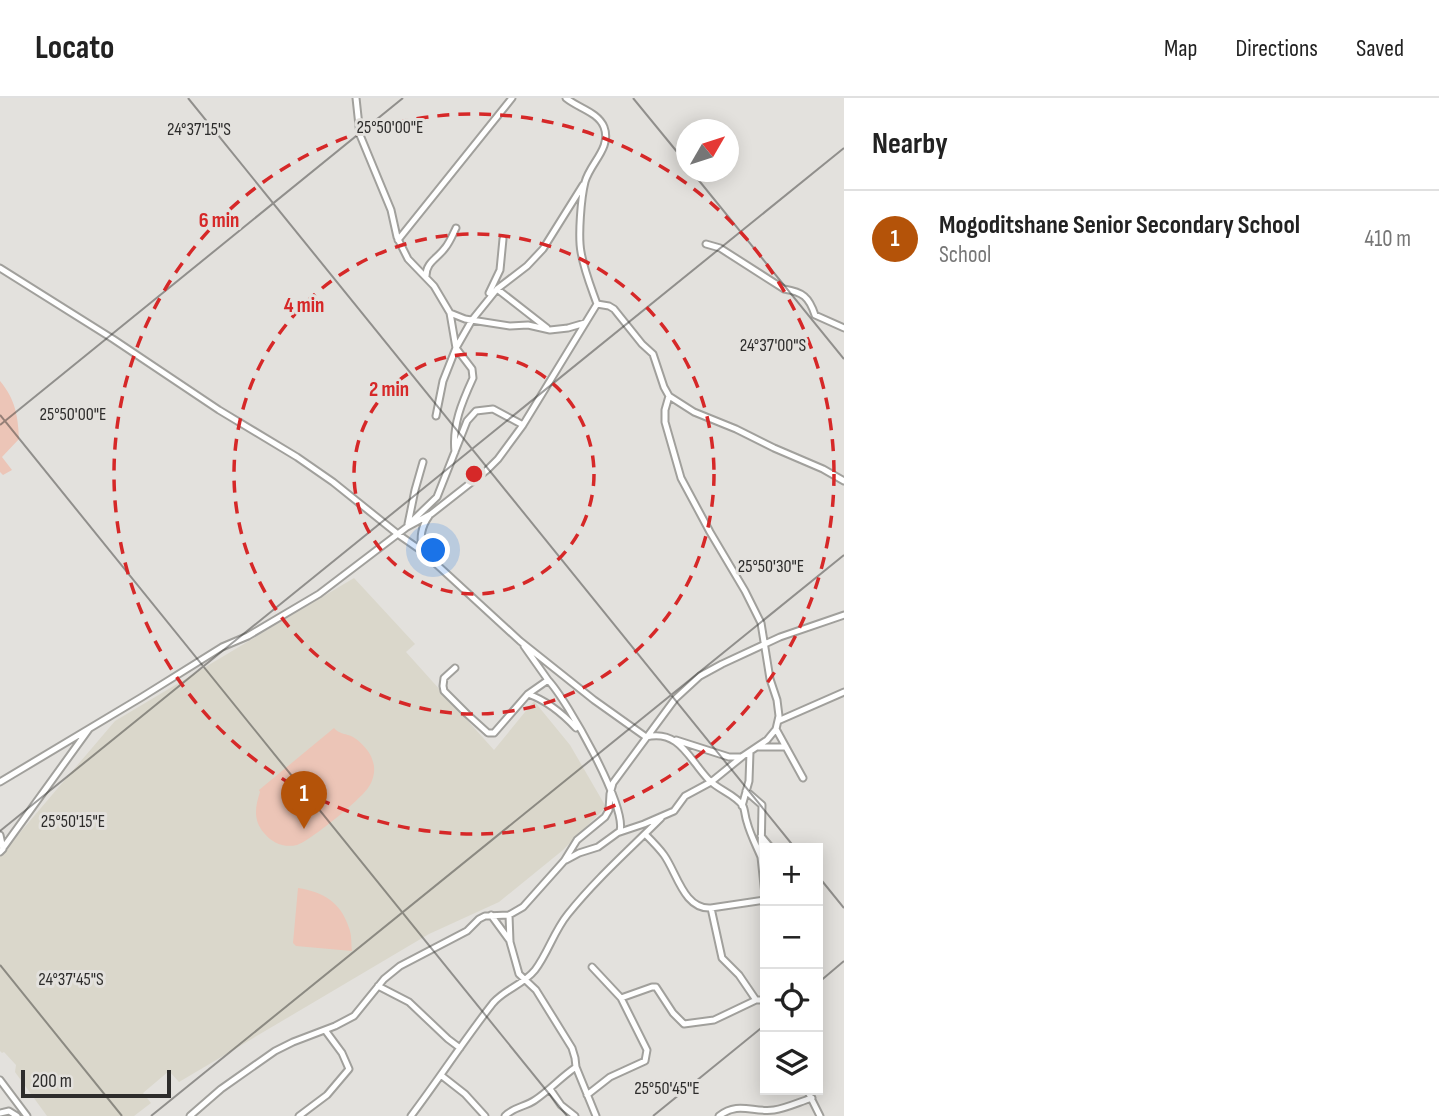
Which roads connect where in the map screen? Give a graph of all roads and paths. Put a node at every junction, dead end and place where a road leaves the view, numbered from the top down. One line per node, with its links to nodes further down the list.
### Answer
1 (356, 98): 7 (street)
2 (512, 98): 7 (street)
3 (566, 98): 4 (street)
4 (585, 183): 11 (street); 13 (street)
5 (456, 228): 10 (street)
6 (503, 239): 12 (street)
7 (398, 240): 10 (street)
8 (706, 244): 17 (street)
9 (0, 268): 29 (street)
10 (426, 276): 14 (street)
11 (497, 289): 12 (street); 18 (street)
12 (485, 302): 15 (street)
13 (597, 304): 16 (street); 20 (street)
14 (450, 313): 15 (street); 19 (street)
15 (472, 320): 18 (street); 19 (street)
16 (585, 323): 18 (street); 22 (street)
17 (844, 328)
18 (550, 330)
19 (456, 348): 21 (street); 23 (street)
20 (669, 396): 25 (street); 33 (street)
21 (436, 416)
22 (523, 425): 23 (street); 27 (street)
23 (456, 452): 26 (street)
24 (424, 462): 28 (street)
25 (844, 481)
26 (437, 497): 27 (street); 28 (street)
27 (431, 514): 28 (street); 30 (street)
28 (408, 526): 29 (street)
29 (399, 535): 30 (street); 39 (street)
30 (422, 551): 32 (street)
31 (844, 615): 33 (street)
32 (520, 640): 35 (street); 42 (street)
33 (763, 645): 38 (street); 42 (street)
34 (455, 668): 37 (street)
35 (548, 680): 37 (street); 41 (street)
36 (844, 692): 38 (street)
37 (528, 694): 41 (street)
38 (778, 721): 40 (street)
39 (91, 726): 49 (street); 61 (street)
40 (776, 729): 44 (street); 45 (street)
41 (583, 735): 51 (street)
42 (646, 737): 43 (street); 51 (street)
43 (673, 739): 47 (street); 50 (street)
44 (756, 747): 45 (street); 46 (street)
45 (786, 747): 48 (street)
46 (750, 752): 47 (street); 52 (street)
47 (743, 756): 50 (street)
48 (803, 778)
49 (0, 782)
50 (711, 782): 53 (street); 54 (street)
51 (611, 788): 55 (street); 63 (street)
52 (746, 791): 53 (street); 58 (street)
53 (742, 806): 62 (street)
54 (664, 815): 55 (street); 56 (street)
55 (617, 833): 63 (street)
56 (645, 834): 65 (street); 70 (street)
57 (0, 835): 61 (street)
58 (761, 835): 59 (street); 60 (street)
59 (761, 843)
60 (767, 843)
61 (2, 850)
62 (760, 855)
63 (565, 861): 67 (street)
64 (760, 901): 65 (street)
65 (710, 908): 73 (street)
66 (491, 915): 67 (street); 68 (street); 71 (street)
67 (509, 915): 68 (street)
68 (510, 942): 70 (street)
69 (592, 967): 72 (street)
70 (525, 981): 76 (street); 77 (street)
71 (378, 986): 75 (street); 76 (street)
72 (621, 998): 73 (street); 82 (street)
73 (756, 1000): 74 (street)
74 (760, 1000)
75 (325, 1030): 84 (street); 90 (street)
76 (460, 1048): 78 (street)
77 (576, 1067): 80 (street); 82 (street)
78 (442, 1076): 91 (street); 92 (street)
79 (0, 1080): 87 (street)
80 (550, 1089): 93 (street); 94 (street)
81 (810, 1095): 83 (street)
82 (587, 1096): 95 (street)
83 (812, 1098): 96 (street); 97 (street)
84 (197, 1109): 88 (street); 89 (street)
85 (0, 1113): 86 (street)
86 (17, 1116)
87 (27, 1116)
88 (190, 1116)
89 (204, 1116)
90 (299, 1116)
91 (411, 1116)
92 (485, 1116)
93 (505, 1116)
94 (575, 1116)
95 (596, 1116)
96 (719, 1116)
97 (820, 1116)

